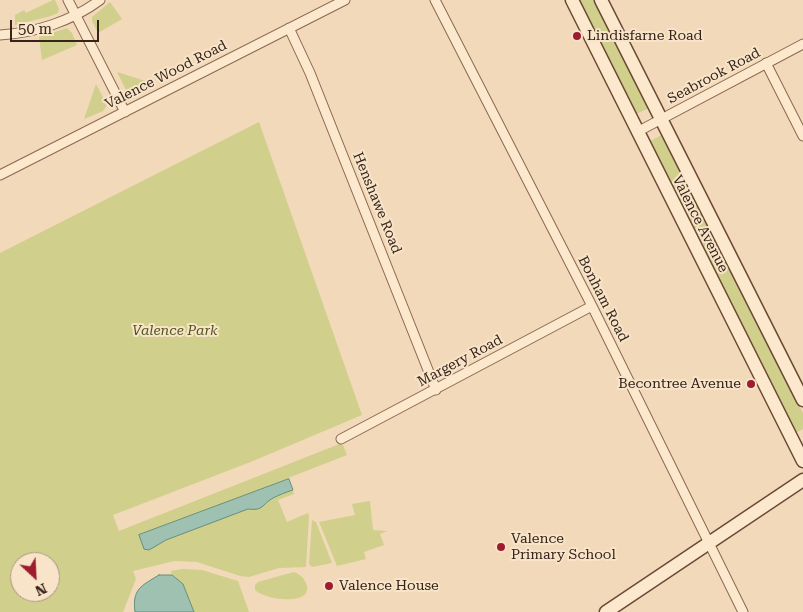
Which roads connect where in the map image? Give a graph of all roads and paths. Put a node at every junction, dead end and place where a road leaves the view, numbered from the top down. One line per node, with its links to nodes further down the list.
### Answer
1 (68, 0): 7 (street)
2 (100, 0): 7 (street)
3 (345, 0): 8 (street, Valence Wood Road)
4 (435, 0): 17 (street, Bonham Road)
5 (572, 0): 14 (street, Valence Avenue)
6 (601, 0): 13 (street, Valence Avenue)
7 (75, 15): 9 (street); 12 (street)
8 (289, 28): 12 (street, Valence Wood Road); 18 (street, Henshawe Road)
9 (0, 35)
10 (803, 44): 11 (street, Seabrook Road)
11 (766, 63): 13 (street, Seabrook Road); 15 (street)
12 (125, 112): 16 (street, Valence Wood Road)
13 (662, 119): 14 (street, Seabrook Road); 19 (street, Valence Avenue)
14 (637, 132): 21 (street, Valence Avenue)
15 (803, 136)
16 (0, 175)
17 (592, 306): 18 (street, Margery Road); 23 (street, Bonham Road)
18 (436, 390): 20 (street, Margery Road)
19 (803, 400)
20 (341, 440)
21 (803, 461)
22 (803, 480): 23 (street)
23 (708, 543): 24 (street); 25 (street, Bonham Road)
24 (606, 612)
25 (742, 612)

